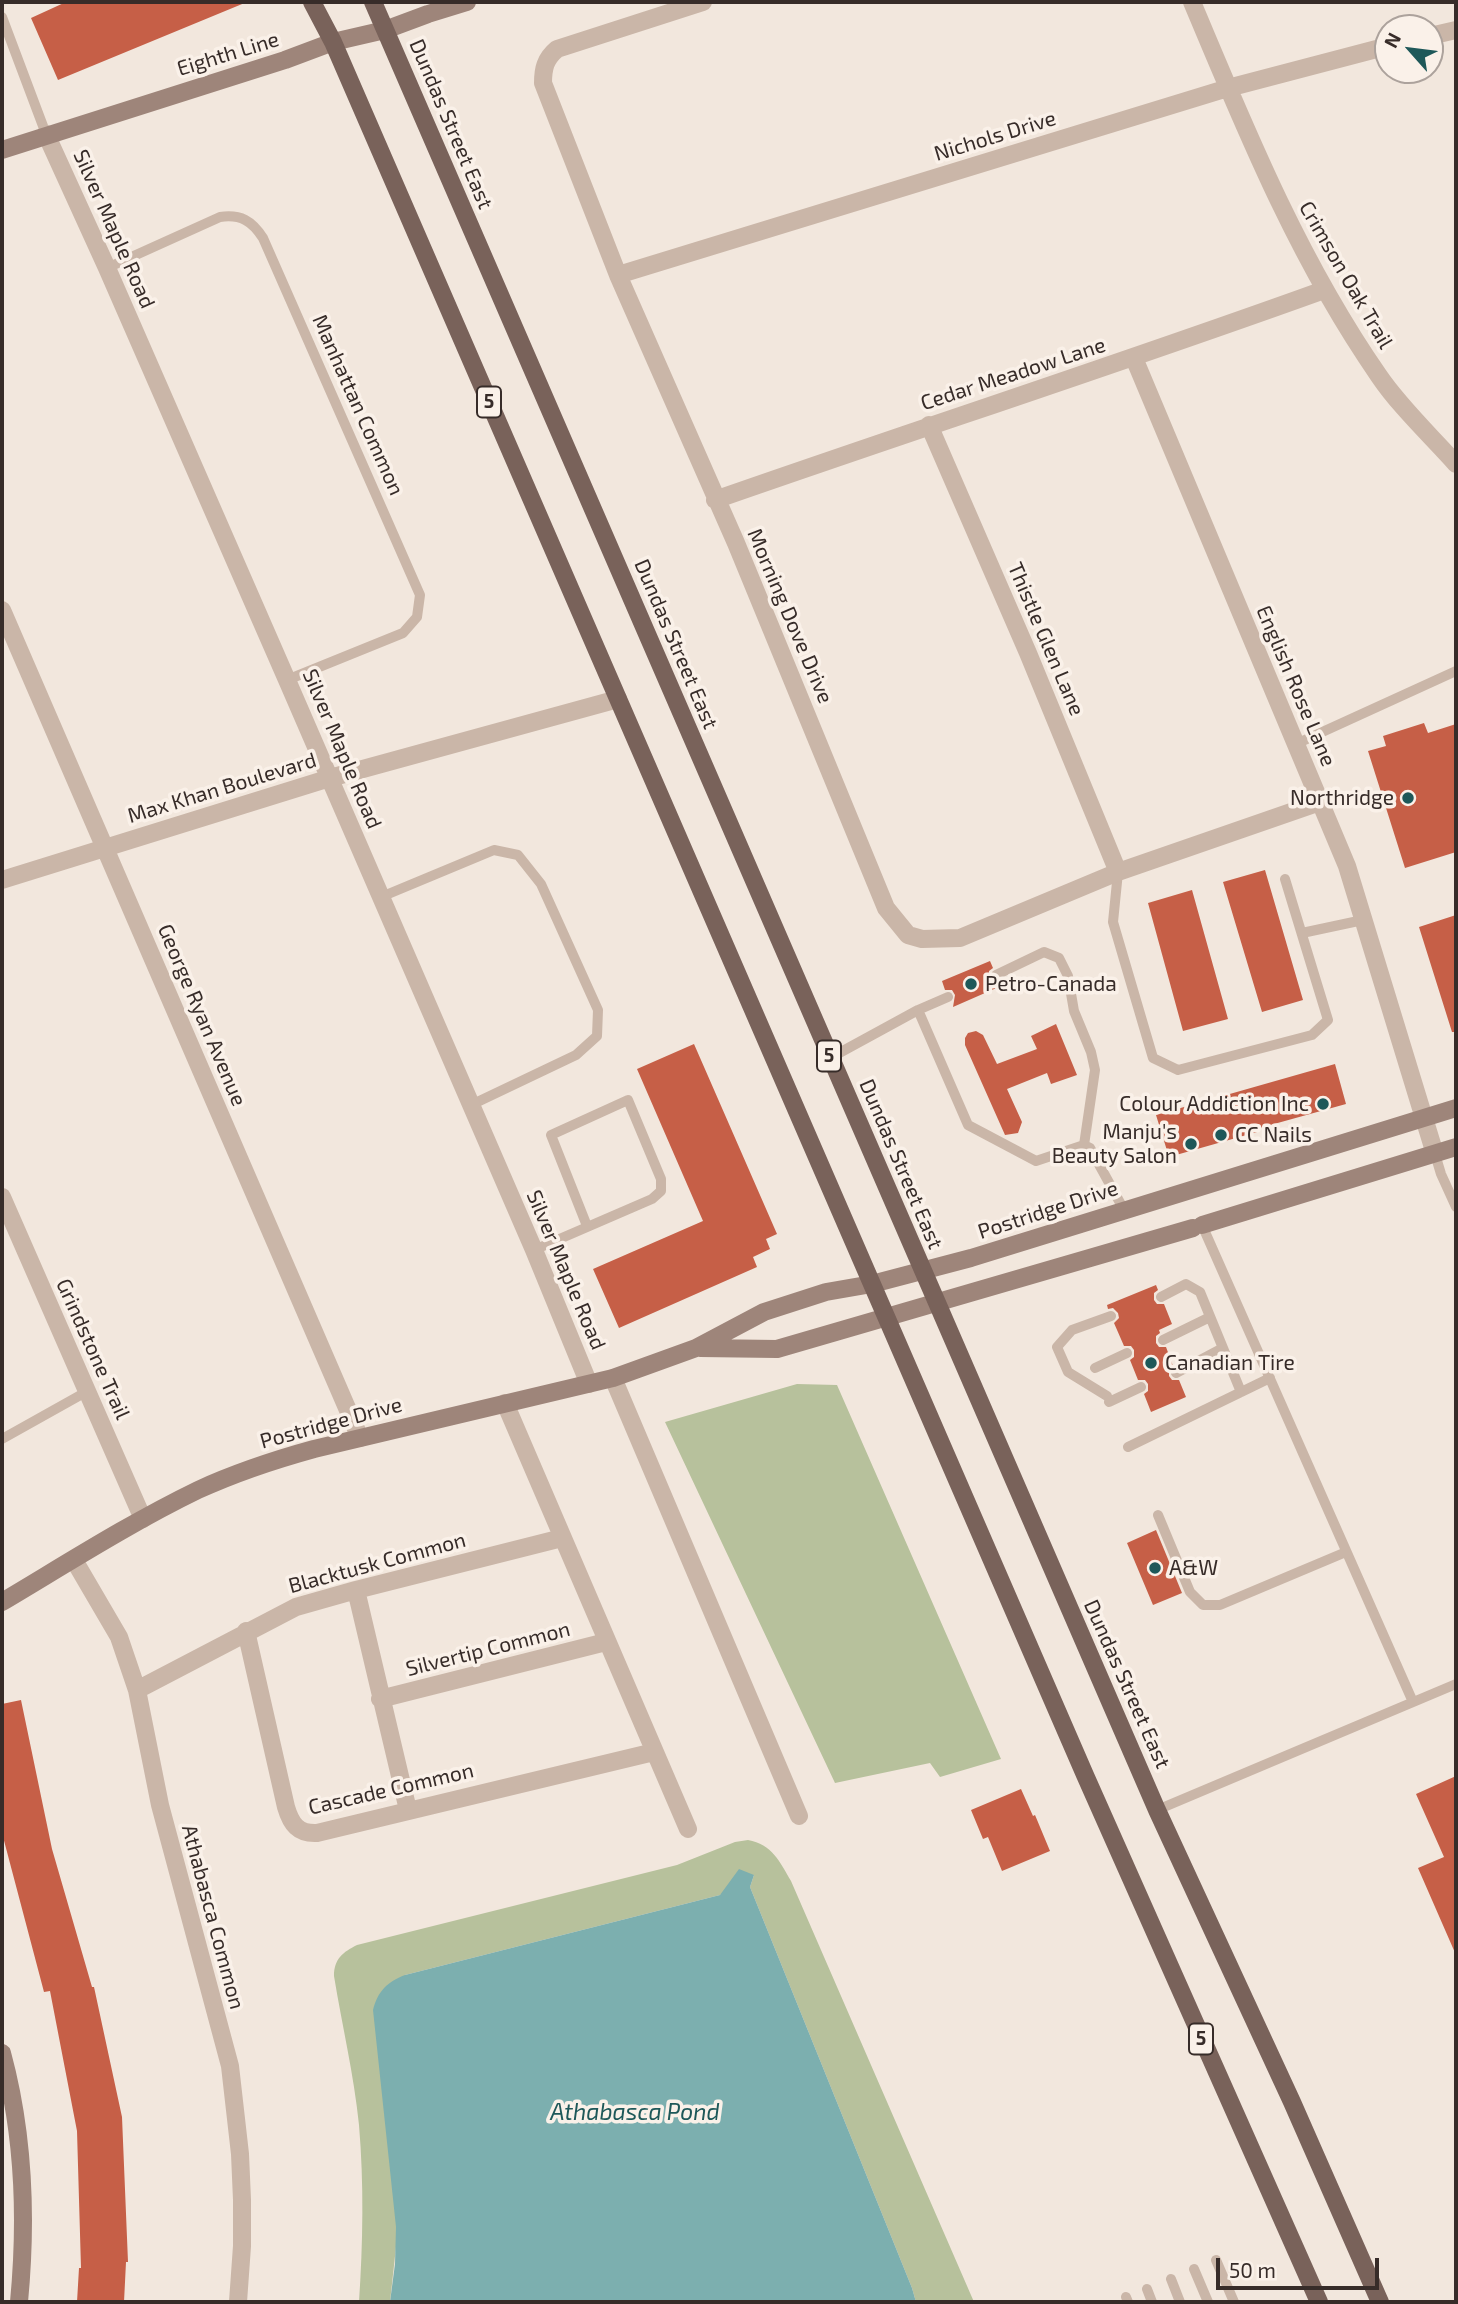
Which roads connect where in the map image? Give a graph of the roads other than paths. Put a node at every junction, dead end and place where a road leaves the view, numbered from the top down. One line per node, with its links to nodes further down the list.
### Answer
1 (312, 2): 8 (main road, 5)
2 (373, 2): 7 (main road, Dundas Street East / 5)
3 (467, 2): 7 (street, Eighth Line)
4 (703, 2): 14 (street, Morning Dove Drive)
5 (1192, 2): 10 (street)
6 (2, 17): 11 (lane)
7 (385, 30): 8 (street, Eighth Line); 37 (main road, Dundas Street East / 5)
8 (333, 42): 11 (street, Eighth Line); 23 (main road, 5)
9 (1374, 50): 10 (street, Nichols Drive)
10 (1228, 88): 14 (street, Nichols Drive); 15 (street, Crimson Oak Trail)
11 (46, 134): 12 (street, Eighth Line); 13 (street, Silver Maple Road)
12 (2, 150)
13 (107, 268): 22 (street, Silver Maple Road); 22 (lane, Manhattan Common)
14 (618, 275): 19 (street, Morning Dove Drive)
15 (1324, 290): 16 (street, Cedar Meadow Lane); 18 (street, Crimson Oak Trail)
16 (1134, 358): 17 (street, Cedar Meadow Lane); 24 (street, English Rose Lane)
17 (929, 425): 19 (street, Cedar Meadow Lane); 28 (street, Thistle Glen Lane)
18 (1456, 464)
19 (715, 500): 28 (street, Morning Dove Drive)
20 (2, 611): 27 (street, George Ryan Avenue)
21 (1456, 671): 24 (lane)
22 (287, 680): 25 (street, Silver Maple Road)
23 (618, 699): 25 (street, Max Khan Boulevard); 51 (main road, 5)
24 (1296, 744): 26 (street, English Rose Lane)
25 (330, 778): 27 (street, Max Khan Boulevard); 31 (street, Silver Maple Road)
26 (1321, 802): 28 (street, Morning Dove Drive); 32 (street, English Rose Lane)
27 (104, 848): 30 (street, Max Khan Boulevard); 70 (street, George Ryan Avenue)
28 (1118, 872): 33 (lane)
29 (1285, 879): 33 (lane)
30 (2, 880)
31 (381, 897): 38 (street, Silver Maple Road); 38 (lane)
32 (1363, 920): 33 (lane); 40 (street, English Rose Lane)
33 (1301, 933)
34 (996, 975): 41 (lane)
35 (948, 997): 36 (lane)
36 (918, 1010): 37 (lane); 41 (lane)
37 (830, 1058): 50 (main road, Dundas Street East / 5)
38 (471, 1105): 49 (street, Silver Maple Road)
39 (1456, 1108): 40 (street, Postridge Drive)
40 (1423, 1118): 43 (street, English Rose Lane); 46 (street, Postridge Drive)
41 (1084, 1144): 46 (lane)
42 (1456, 1147): 43 (street, Postridge Drive)
43 (1435, 1154): 45 (lane); 48 (street, Postridge Drive)
44 (2, 1197): 67 (street, Grindstone Trail)
45 (1456, 1207)
46 (1124, 1210): 50 (street, Postridge Drive)
47 (587, 1226): 47 (lane); 49 (lane)
48 (1198, 1226): 53 (street, Postridge Drive); 64 (lane)
49 (534, 1250): 65 (street, Silver Maple Road)
50 (922, 1270): 51 (street, Postridge Drive); 53 (main road, Dundas Street East / 5)
51 (872, 1284): 56 (main road, 5); 58 (street, Postridge Drive)
52 (1161, 1297): 55 (lane)
53 (936, 1303): 56 (street, Postridge Drive); 88 (main road, Dundas Street East / 5)
54 (1111, 1315): 66 (lane)
55 (1210, 1317): 57 (lane); 59 (lane)
56 (887, 1318): 58 (street, Postridge Drive); 102 (main road, 5)
57 (1163, 1340)
58 (696, 1348): 63 (street, Postridge Drive)
59 (1223, 1348): 62 (lane); 68 (lane)
60 (1127, 1353): 61 (lane)
61 (1095, 1368)
62 (1176, 1373)
63 (613, 1378): 65 (street, Postridge Drive); 89 (street)
64 (1270, 1378): 68 (lane); 76 (lane)
65 (589, 1384): 69 (street, Postridge Drive)
66 (1141, 1387)
67 (86, 1392): 71 (lane); 74 (street, Grindstone Trail)
68 (1241, 1392): 72 (lane)
69 (505, 1403): 70 (street, Postridge Drive); 75 (street)
70 (360, 1438): 74 (street, Postridge Drive)
71 (2, 1439)
72 (1128, 1447)
73 (1158, 1515): 76 (lane)
74 (142, 1519): 77 (street, Postridge Drive)
75 (562, 1538): 78 (street, Blacktusk Common); 81 (street)
76 (1346, 1552): 85 (lane)
77 (74, 1560): 79 (street, Postridge Drive); 83 (street, Athabasca Common)
78 (356, 1590): 80 (street, Blacktusk Common); 84 (street)
79 (2, 1602)
80 (246, 1631): 83 (street, Blacktusk Common); 87 (street, Cascade Common)
81 (606, 1642): 84 (street, Silvertip Common); 86 (street)
82 (1456, 1684): 85 (lane)
83 (137, 1690): 97 (street, Athabasca Common)
84 (380, 1699): 87 (street)
85 (1413, 1703): 88 (lane)
86 (654, 1752): 87 (street, Cascade Common); 90 (street)
87 (408, 1810)
88 (1157, 1810): 103 (main road, Dundas Street East / 5)
89 (799, 1816)
90 (688, 1829)
91 (2, 2053): 96 (street)
92 (1216, 2260): 101 (lane)
93 (1194, 2269): 100 (lane)
94 (1171, 2279): 99 (lane)
95 (1147, 2289): 98 (lane)
96 (19, 2302)
97 (238, 2302)
98 (1152, 2302)
99 (1180, 2302)
100 (1208, 2302)
101 (1234, 2302)
102 (1319, 2302)
103 (1380, 2302)

